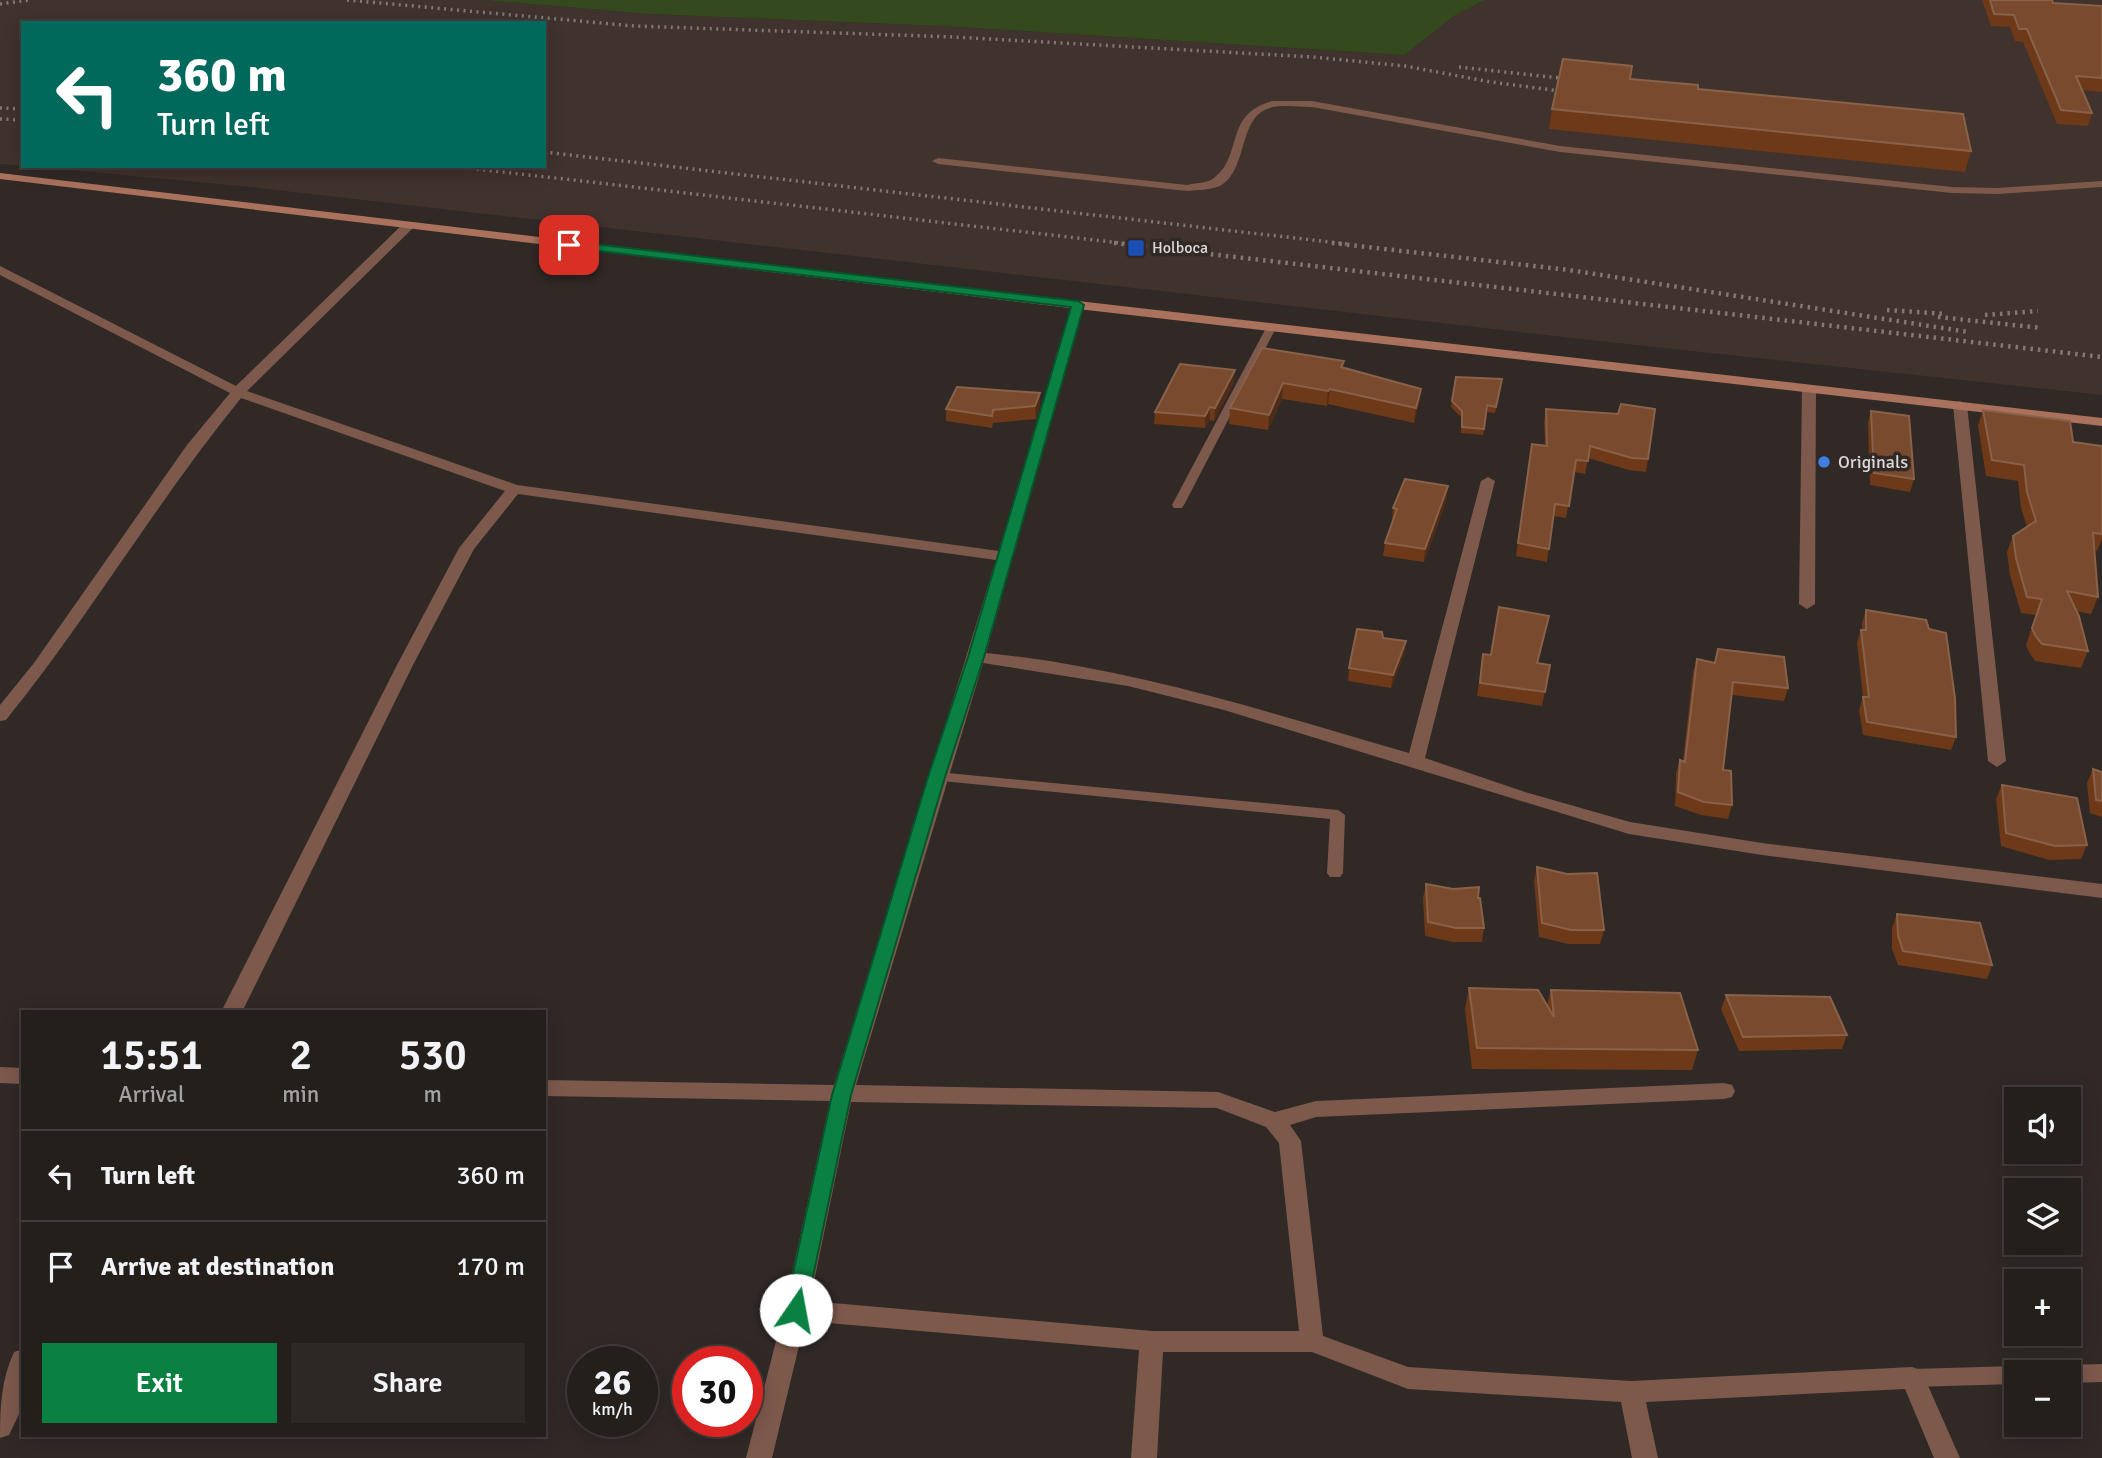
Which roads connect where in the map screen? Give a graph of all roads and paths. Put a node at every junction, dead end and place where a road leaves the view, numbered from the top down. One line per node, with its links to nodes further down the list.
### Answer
1 (938, 161): 3 (street)
2 (0, 176): 4 (main road)
3 (2102, 184)
4 (408, 226): 6 (main road); 9 (street)
5 (0, 270): 9 (street)
6 (1078, 305): 7 (main road); 15 (street)
7 (1272, 326): 8 (main road); 14 (lane)
8 (1810, 389): 10 (main road); 16 (street)
9 (238, 392): 13 (street); 18 (street)
10 (1960, 405): 11 (main road); 20 (street)
11 (2102, 422)
12 (1488, 481): 19 (street)
13 (514, 489): 15 (street); 24 (street)
14 (1178, 505)
15 (1004, 556): 17 (street)
16 (1807, 604)
17 (976, 657): 19 (street); 21 (street)
18 (0, 716)
19 (1415, 761): 23 (street)
20 (1997, 761)
21 (937, 777): 22 (lane); 29 (street)
22 (1335, 873)
23 (2102, 891)
24 (232, 1010)
25 (0, 1076): 26 (street)
26 (21, 1076)
27 (546, 1088): 29 (street)
28 (1724, 1091): 30 (street)
29 (842, 1095): 30 (street); 31 (street)
30 (1274, 1121): 33 (street)
31 (796, 1310): 32 (street); 41 (street)
32 (1152, 1341): 33 (street); 42 (street)
33 (1312, 1342): 39 (street)
34 (21, 1367): 40 (street)
35 (2102, 1373): 36 (lane)
36 (2081, 1374)
37 (2004, 1375): 38 (lane)
38 (1912, 1378): 39 (street); 44 (street)
39 (1631, 1392): 43 (street)
40 (0, 1427)
41 (759, 1458)
42 (1144, 1458)
43 (1645, 1458)
44 (1947, 1458)

